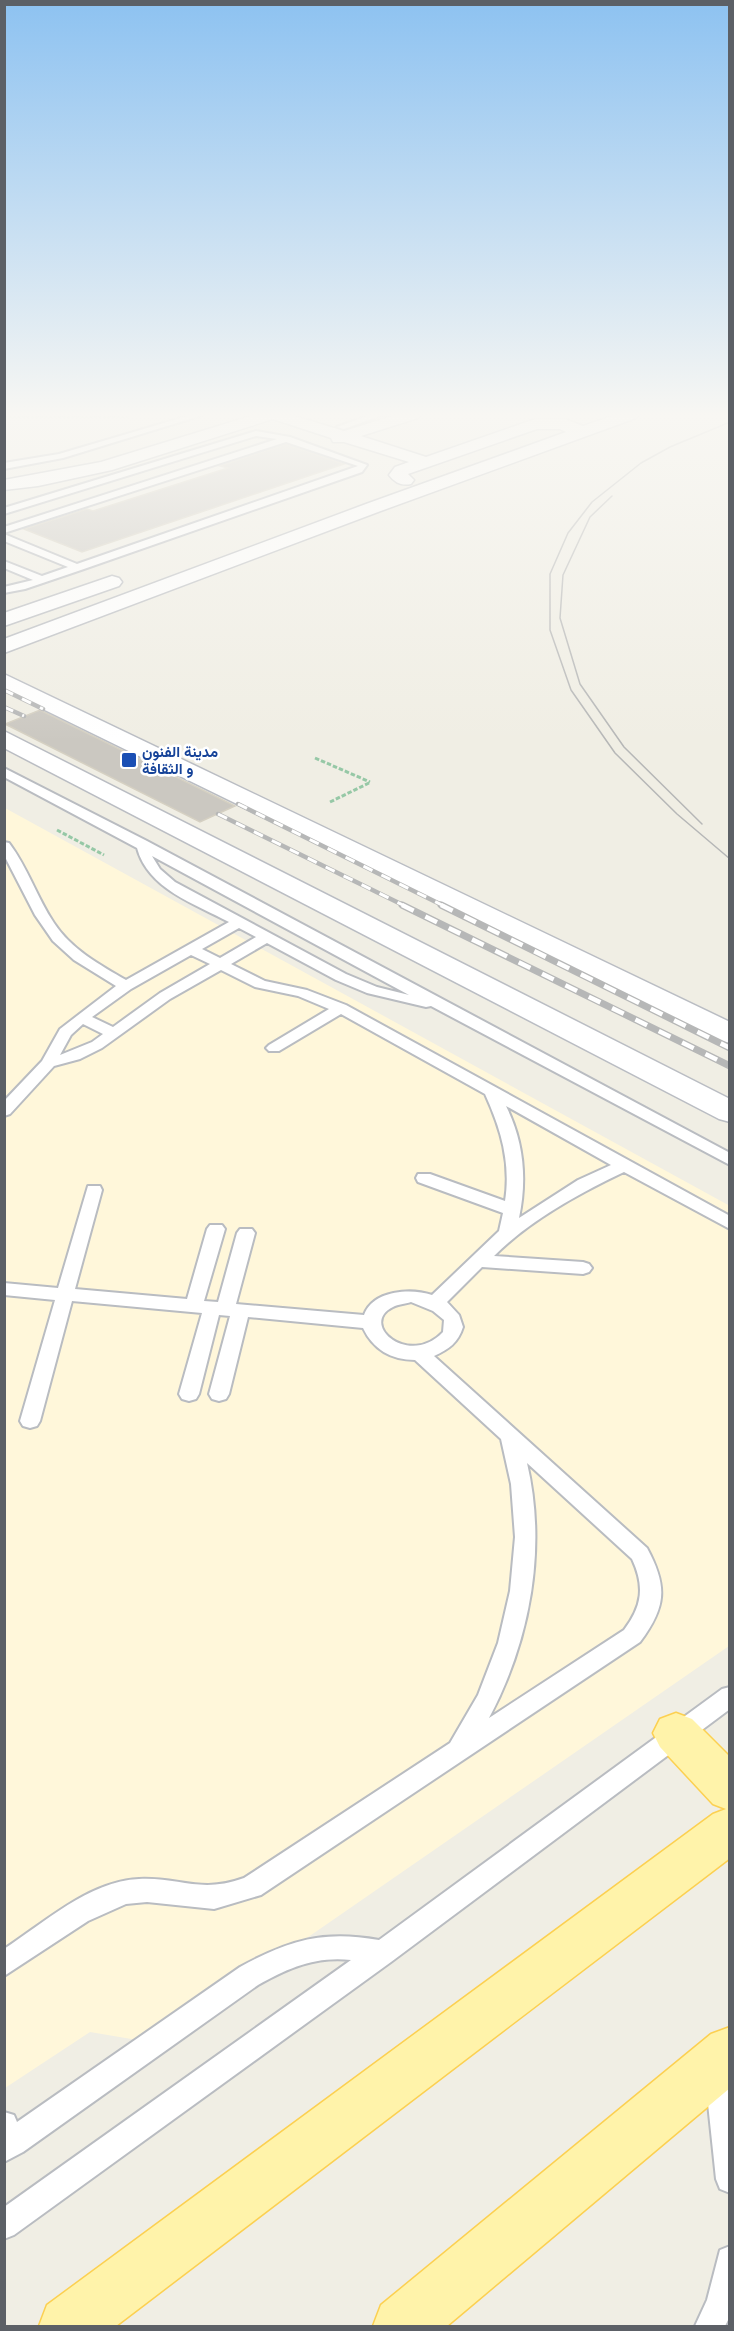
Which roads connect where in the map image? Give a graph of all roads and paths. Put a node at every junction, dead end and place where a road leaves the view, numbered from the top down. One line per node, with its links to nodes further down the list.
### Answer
1 (27, 524): 5 (lane)
2 (203, 524): 9 (lane)
3 (281, 524): 7 (street)
4 (330, 524): 14 (street)
5 (4, 531)
6 (4, 537): 9 (lane)
7 (237, 539)
8 (4, 564): 11 (lane)
9 (78, 568): 11 (lane)
10 (126, 578): 13 (street)
11 (42, 580): 12 (lane)
12 (4, 590)
13 (4, 620)
14 (4, 646)
15 (4, 681): 33 (street)
16 (4, 738): 38 (street)
17 (315, 758): 19 (path)
18 (4, 772): 21 (lane)
19 (330, 802)
20 (57, 830): 23 (path)
21 (142, 844): 24 (lane); 29 (lane)
22 (4, 846): 28 (lane)
23 (104, 855)
24 (239, 922): 25 (lane); 26 (lane)
25 (266, 937): 27 (lane); 29 (lane)
26 (191, 949): 27 (lane); 28 (lane)
27 (219, 964): 30 (lane); 32 (lane)
28 (126, 986): 31 (lane)
29 (443, 1007): 39 (lane)
30 (341, 1008): 34 (lane); 36 (lane)
31 (81, 1018): 32 (lane); 35 (lane)
32 (114, 1033): 35 (lane)
33 (729, 1034)
34 (274, 1048)
35 (49, 1063): 37 (lane)
36 (492, 1092): 40 (lane); 43 (lane)
37 (4, 1111)
38 (729, 1112)
39 (729, 1160)
40 (625, 1166): 44 (lane); 47 (lane)
41 (424, 1178): 43 (lane)
42 (94, 1190): 51 (lane)
43 (512, 1210): 47 (lane)
44 (729, 1224)
45 (216, 1229): 53 (lane)
46 (246, 1233): 53 (lane)
47 (507, 1233): 48 (lane)
48 (478, 1261): 49 (lane); 52 (lane)
49 (583, 1268)
50 (4, 1290): 51 (lane)
51 (65, 1295): 53 (lane); 58 (lane)
52 (436, 1302): 54 (lane); 55 (lane)
53 (218, 1309): 54 (lane); 56 (lane); 57 (lane)
54 (371, 1322): 55 (lane)
55 (419, 1353): 59 (lane)
56 (189, 1394)
57 (219, 1394)
58 (30, 1421)
59 (510, 1435): 62 (lane); 62 (lane)
60 (729, 1696): 61 (lane)
61 (676, 1733): 63 (main road); 65 (lane)
62 (460, 1749): 66 (lane)
63 (729, 1789)
64 (729, 1829): 72 (main road)
65 (382, 1953): 68 (lane); 70 (lane)
66 (4, 1964)
67 (723, 2058): 69 (lane); 73 (main road)
68 (7, 2138)
69 (729, 2179)
70 (4, 2225)
71 (729, 2260): 74 (lane)
72 (68, 2326)
73 (402, 2326)
74 (710, 2326)

